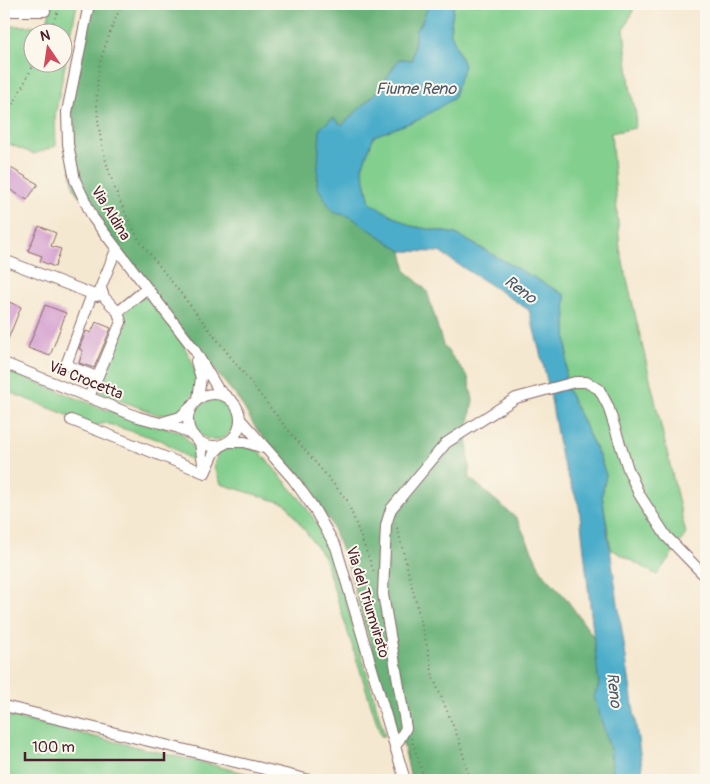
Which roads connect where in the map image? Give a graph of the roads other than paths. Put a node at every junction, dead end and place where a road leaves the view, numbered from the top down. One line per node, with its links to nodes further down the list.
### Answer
1 (89, 4): 4 (street, Via Aldina)
2 (4, 11): 3 (street)
3 (45, 11)
4 (116, 250): 6 (street); 7 (street, Via Aldina)
5 (4, 260): 8 (street)
6 (101, 288): 8 (street); 9 (street)
7 (146, 289): 9 (street); 10 (street, Via Aldina)
8 (92, 294): 12 (street)
9 (118, 312): 12 (street)
10 (180, 331): 14 (street, Via Aldina); 15 (street, Via Aldina)
11 (4, 363): 13 (street, Via Crocetta)
12 (98, 377): 13 (street)
13 (89, 397): 18 (street, Via Crocetta)
14 (228, 398): 15 (street); 16 (street)
15 (195, 402): 18 (street); 19 (street)
16 (240, 419): 20 (street); 21 (street, Via del Triumvirato)
17 (71, 420): 22 (street)
18 (159, 422): 19 (street, Via Crocetta)
19 (197, 439): 20 (street); 22 (street)
20 (225, 443): 21 (street); 22 (street)
21 (267, 449): 25 (street, Via del Triumvirato)
22 (205, 473)
23 (706, 577): 25 (street)
24 (4, 706): 26 (street)
25 (396, 747): 27 (street, Via del Triumvirato)
26 (310, 780)
27 (405, 780)

